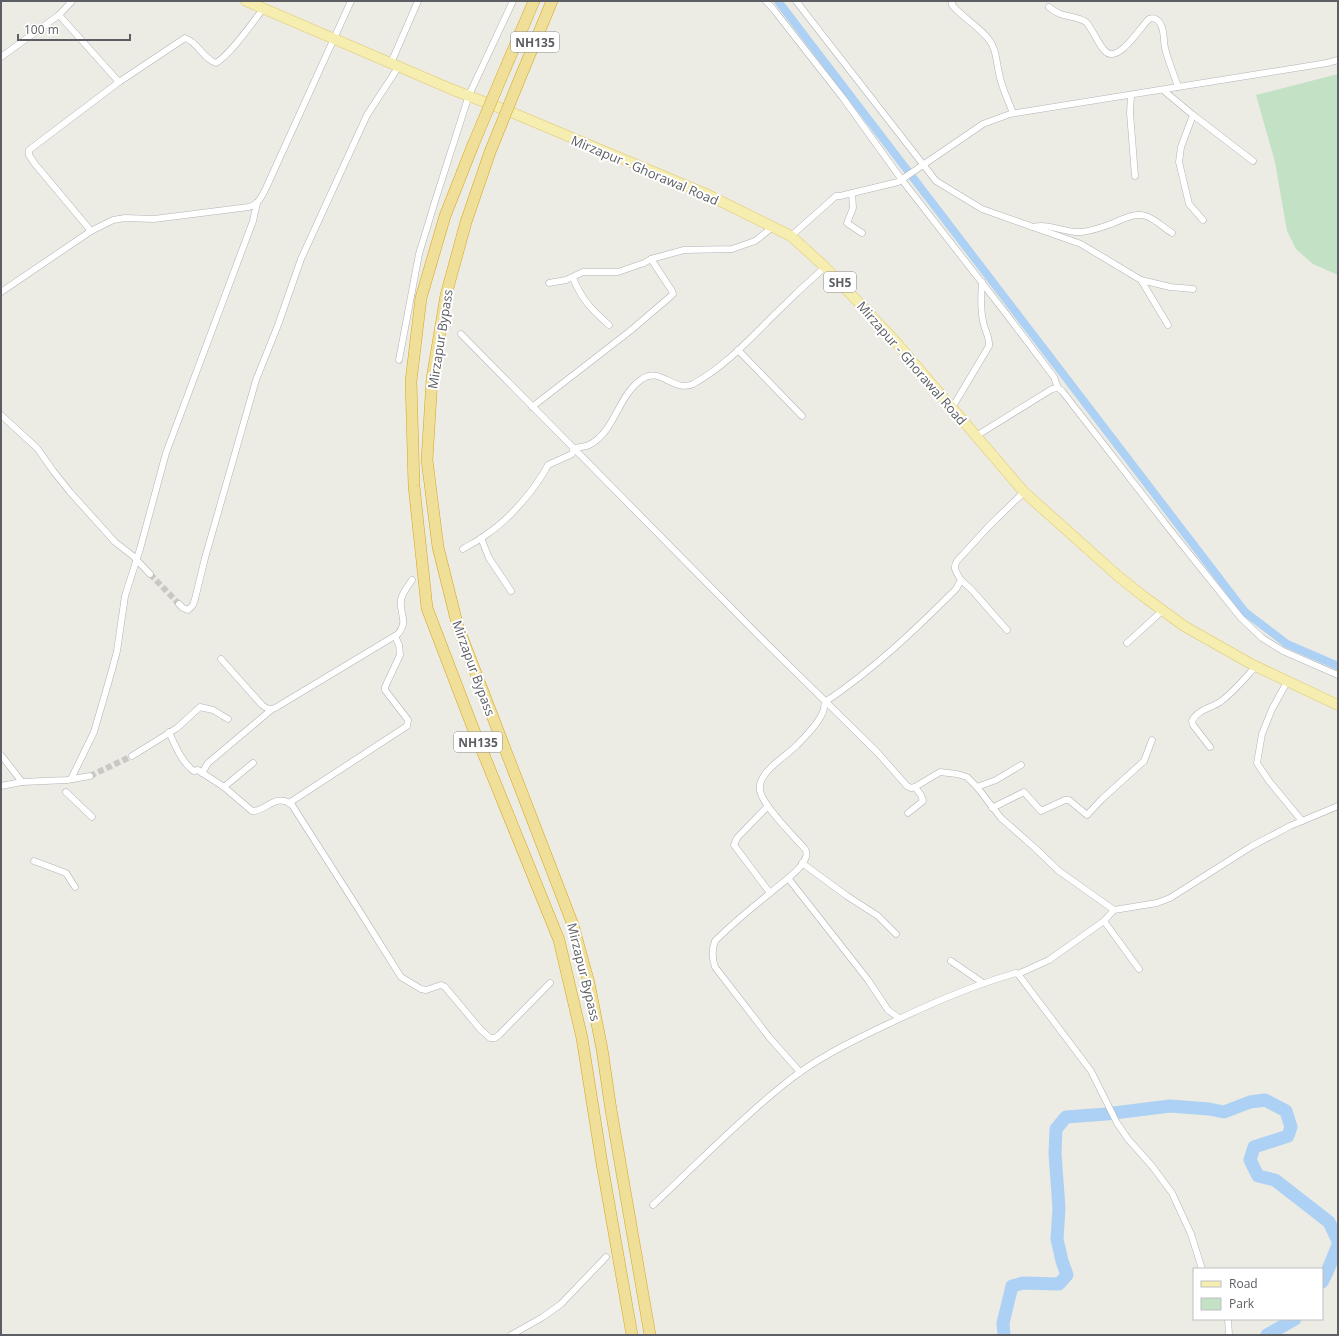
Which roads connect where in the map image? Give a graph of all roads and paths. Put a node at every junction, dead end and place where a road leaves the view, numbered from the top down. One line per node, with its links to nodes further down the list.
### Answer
1 (72, 1): 13 (street)
2 (246, 1): 12 (main road, Mirzapur - Ghorawal Road / SH5)
3 (351, 1): 14 (street)
4 (418, 1): 17 (street)
5 (513, 1): 22 (street)
6 (534, 1): 122 (highway, NH135, bridge)
7 (552, 1): 123 (highway, Mirzapur Bypass / NH135, bridge)
8 (766, 1): 28 (street)
9 (796, 1): 26 (street)
10 (952, 1): 23 (street)
11 (1049, 7): 19 (street)
12 (263, 8): 14 (main road, Mirzapur - Ghorawal Road / SH5); 18 (street)
13 (59, 15): 15 (street); 18 (street)
14 (333, 38): 17 (main road, Mirzapur - Ghorawal Road / SH5); 30 (street)
15 (1, 57)
16 (1338, 60): 19 (street)
17 (395, 65): 22 (main road, Mirzapur - Ghorawal Road / SH5); 66 (street)
18 (119, 82): 34 (street)
19 (1178, 87): 20 (street)
20 (1163, 90): 21 (street); 24 (street)
21 (1131, 95): 23 (street); 27 (street)
22 (469, 96): 32 (main road, Mirzapur - Ghorawal Road / SH5); 50 (street)
23 (1014, 113): 26 (street)
24 (1193, 116): 25 (street); 31 (street)
25 (1253, 161)
26 (923, 165): 28 (street); 33 (street)
27 (1136, 176)
28 (904, 178): 29 (street); 42 (street)
29 (852, 193): 35 (street); 37 (street)
30 (257, 203): 34 (street); 61 (street)
31 (1204, 220)
32 (774, 226): 37 (main road, Mirzapur - Ghorawal Road / SH5); 38 (street)
33 (1031, 228): 36 (street); 41 (street)
34 (91, 231): 45 (street)
35 (862, 233)
36 (1172, 233)
37 (791, 236): 39 (main road, Mirzapur - Ghorawal Road / SH5)
38 (651, 259): 40 (street); 52 (street)
39 (825, 267): 49 (street); 53 (main road, Mirzapur - Ghorawal Road / SH5)
40 (573, 278): 43 (street); 46 (street)
41 (1140, 280): 44 (street); 47 (street)
42 (982, 282): 51 (street); 53 (street)
43 (549, 283)
44 (1193, 289)
45 (1, 292)
46 (609, 325)
47 (1168, 325)
48 (461, 334): 52 (street)
49 (738, 350): 55 (street); 57 (street)
50 (399, 360)
51 (1058, 388): 56 (street); 73 (street)
52 (532, 407): 57 (street)
53 (952, 408): 56 (main road, Mirzapur - Ghorawal Road / SH5)
54 (1, 416): 61 (street)
55 (802, 416)
56 (976, 436): 58 (main road, Mirzapur - Ghorawal Road / SH5)
57 (574, 448): 59 (street); 75 (street)
58 (1024, 492): 64 (street); 67 (main road, Mirzapur - Ghorawal Road / SH5)
59 (481, 538): 60 (street); 65 (street)
60 (464, 549)
61 (136, 561): 62 (street); 88 (street)
62 (150, 574)
63 (412, 580): 69 (street)
64 (961, 580): 68 (street); 75 (street)
65 (511, 591)
66 (179, 604)
67 (1162, 611): 70 (street); 72 (main road, Mirzapur - Ghorawal Road / SH5)
68 (1008, 630)
69 (395, 636): 77 (street); 95 (street)
70 (1127, 643)
71 (221, 659): 77 (street)
72 (1256, 666): 74 (main road, Mirzapur - Ghorawal Road / SH5); 81 (street)
73 (1338, 675)
74 (1287, 682): 76 (main road, Mirzapur - Ghorawal Road / SH5); 101 (street)
75 (825, 702): 92 (street); 96 (street)
76 (1338, 705)
77 (271, 710): 86 (street)
78 (228, 719): 79 (street)
79 (169, 732): 83 (street); 86 (street)
80 (1152, 740): 98 (street)
81 (1210, 747)
82 (1, 755): 89 (street)
83 (132, 756)
84 (253, 763): 91 (street)
85 (1021, 764): 93 (street)
86 (202, 773): 91 (street)
87 (90, 776): 88 (street)
88 (72, 779): 89 (street)
89 (22, 782): 90 (street)
90 (1, 786)
91 (224, 787): 95 (street)
92 (915, 787): 93 (street); 99 (street)
93 (977, 787): 98 (street)
94 (66, 792): 100 (street)
95 (289, 803): 114 (street)
96 (768, 806): 103 (street); 106 (street)
97 (1338, 806): 101 (street)
98 (992, 808): 107 (street)
99 (908, 813)
100 (92, 817)
101 (1302, 821): 107 (street)
102 (34, 862): 105 (street)
103 (802, 863): 104 (street); 109 (street)
104 (788, 878): 106 (street); 115 (street)
105 (75, 887)
106 (770, 893): 116 (street)
107 (1114, 910): 108 (street)
108 (1104, 920): 111 (street); 112 (street)
109 (896, 934)
110 (951, 961): 113 (street)
111 (1139, 969)
112 (1018, 974): 113 (street); 119 (street)
113 (983, 982): 115 (street)
114 (550, 983)
115 (899, 1018): 116 (street)
116 (800, 1072): 117 (street)
117 (653, 1205)
118 (606, 1257): 121 (street)
119 (1202, 1268)
120 (1228, 1320): 124 (street)
121 (511, 1335)
122 (632, 1335)
123 (650, 1335)
124 (1229, 1335)

